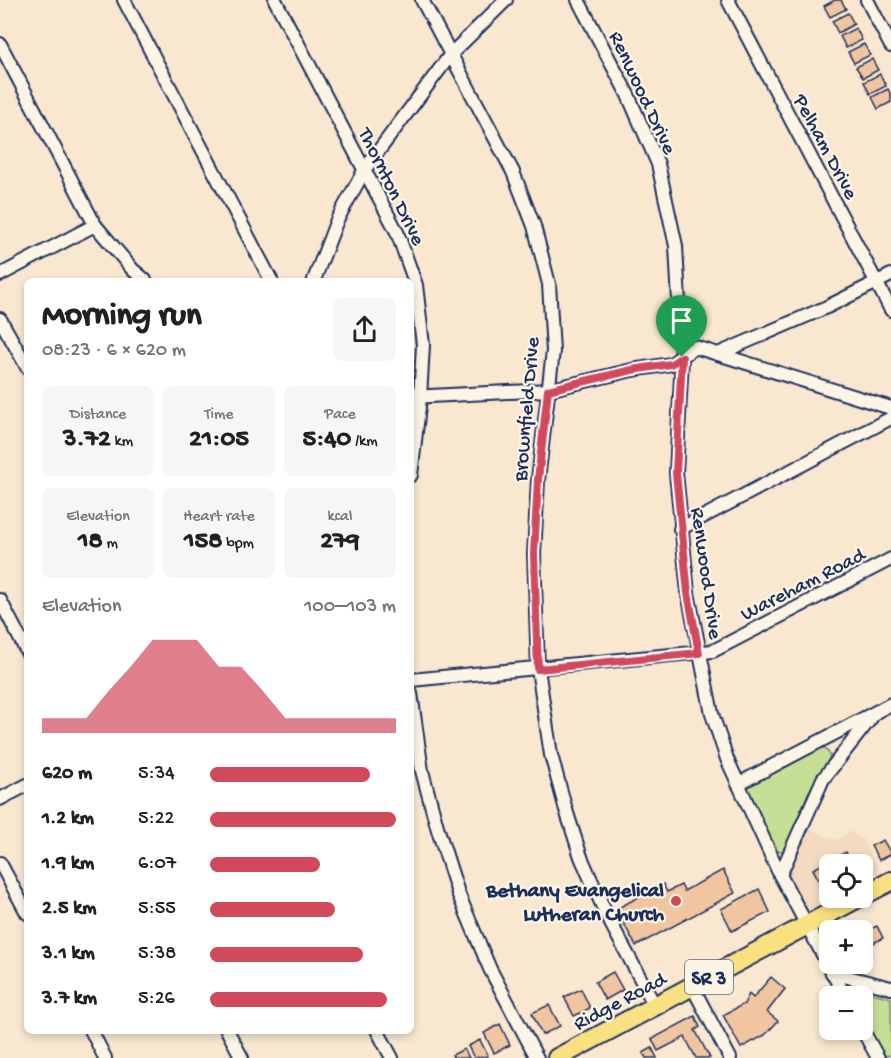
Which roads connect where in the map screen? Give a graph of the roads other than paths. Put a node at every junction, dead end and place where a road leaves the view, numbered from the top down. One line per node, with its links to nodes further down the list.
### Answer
1 (124, 0): 16 (street)
2 (275, 0): 11 (street, Thornton Drive)
3 (422, 0): 10 (street, Brownfield Drive)
4 (506, 0): 10 (street)
5 (578, 0): 24 (street, Renwood Drive)
6 (729, 0): 20 (street, Pelham Drive)
7 (867, 0): 9 (street)
8 (0, 45): 12 (street)
9 (891, 46)
10 (451, 54): 11 (street); 26 (street, Brownfield Drive)
11 (365, 169): 17 (street); 18 (street, Thornton Drive)
12 (95, 225): 13 (street); 15 (street)
13 (0, 275)
14 (891, 275): 20 (street)
15 (143, 278)
16 (270, 278)
17 (315, 278)
18 (413, 278)
19 (414, 279): 27 (street, Thornton Drive)
20 (877, 282): 21 (street, Pelham Drive); 23 (street)
21 (891, 310)
22 (0, 319): 25 (street)
23 (718, 354): 24 (street); 28 (street)
24 (682, 357): 26 (street); 31 (street, Renwood Drive)
25 (24, 362)
26 (548, 390): 27 (street); 36 (street, Brownfield Drive)
27 (415, 398): 29 (street, Thornton Drive)
28 (891, 408)
29 (414, 417)
30 (891, 418): 31 (street)
31 (680, 529): 35 (street, Renwood Drive)
32 (891, 559): 35 (street, Wareham Road)
33 (0, 600): 34 (street)
34 (24, 646)
35 (699, 653): 36 (street, Wareham Road); 41 (street, Renwood Drive)
36 (538, 669): 37 (street, Wareham Road); 55 (street, Brownfield Drive)
37 (414, 680)
38 (891, 704): 40 (street)
39 (414, 714): 64 (street)
40 (874, 714): 41 (street); 45 (street)
41 (738, 784): 45 (street, Renwood Drive)
42 (24, 787): 43 (street)
43 (0, 799)
44 (0, 863): 48 (street)
45 (780, 875): 50 (street, Renwood Drive)
46 (891, 881): 47 (main road, Ridge Road / SR 3)
47 (873, 890)
48 (24, 907)
49 (839, 908): 50 (main road, Ridge Road / SR 3)
50 (807, 925): 51 (street, Renwood Drive); 53 (main road, Ridge Road / SR 3)
51 (819, 948)
52 (836, 974): 54 (street)
53 (692, 986): 55 (main road, Ridge Road / SR 3); 65 (street)
54 (891, 988)
55 (655, 1006): 60 (main road, Ridge Road / SR 3)
56 (92, 1034): 61 (street)
57 (230, 1034): 62 (street)
58 (379, 1034): 63 (street)
59 (868, 1040): 66 (street)
60 (568, 1056)
61 (105, 1058)
62 (242, 1058)
63 (392, 1058)
64 (537, 1058)
65 (730, 1058)
66 (878, 1058)

